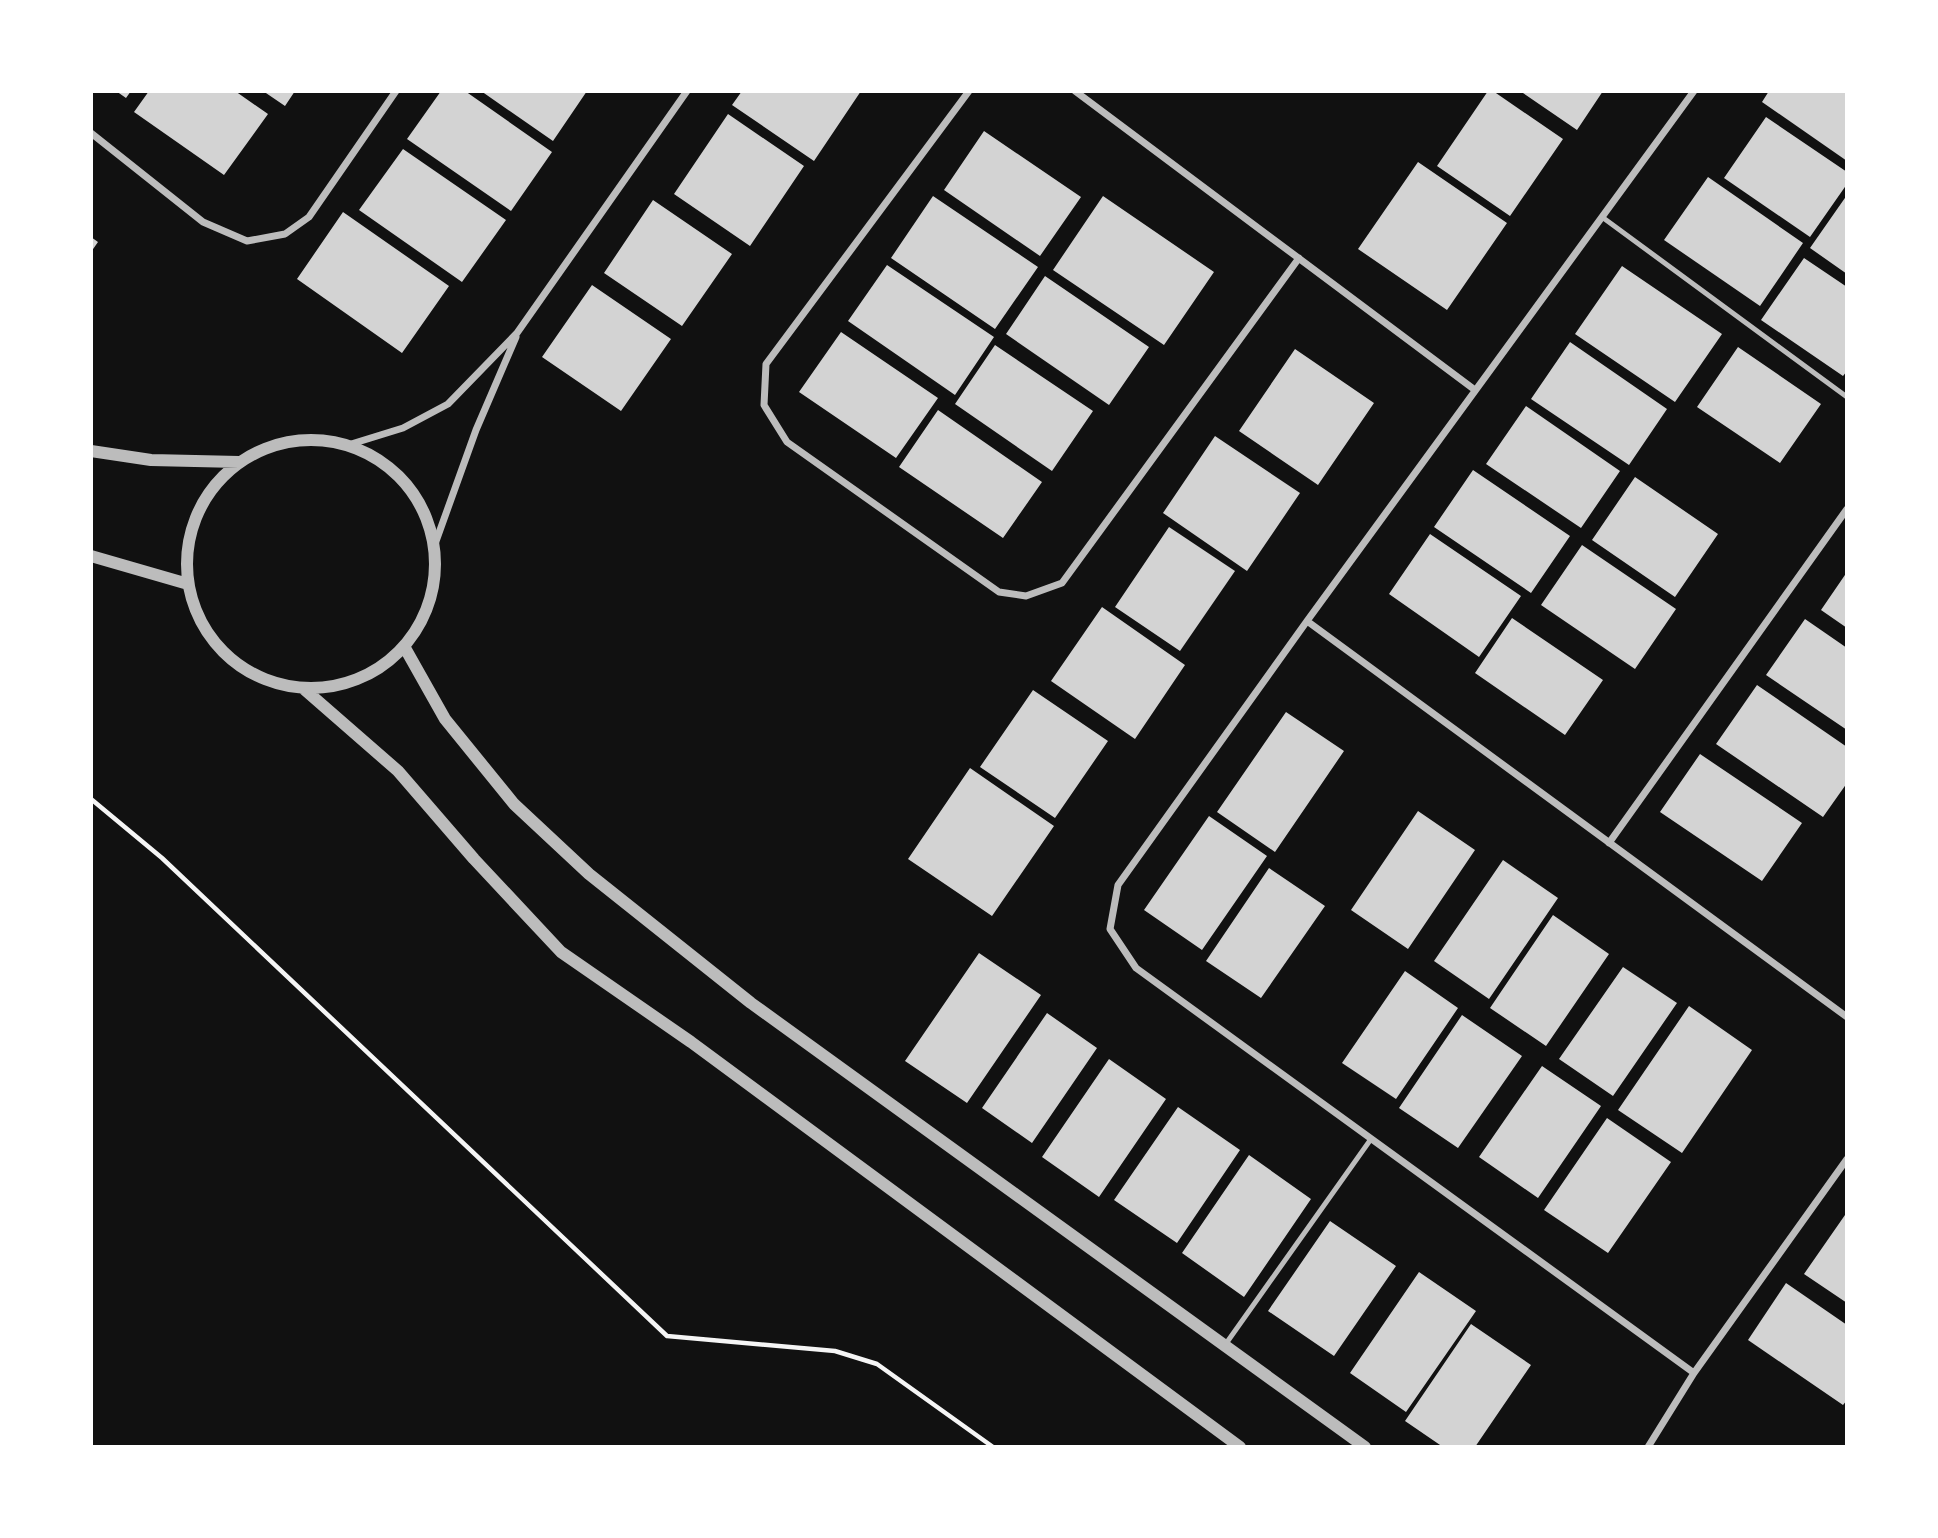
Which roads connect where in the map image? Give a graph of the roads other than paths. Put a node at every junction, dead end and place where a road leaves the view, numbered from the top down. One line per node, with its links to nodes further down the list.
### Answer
1 (396, 91): 6 (street)
2 (687, 91): 9 (street)
3 (969, 91): 8 (street)
4 (1075, 91): 8 (street)
5 (1694, 91): 7 (street)
6 (91, 133)
7 (1602, 217): 10 (street); 11 (lane)
8 (1299, 258): 10 (street)
9 (517, 333): 12 (street); 16 (street)
10 (1475, 390): 19 (street)
11 (1847, 397)
12 (348, 445): 14 (street); 16 (street)
13 (91, 451): 14 (street)
14 (239, 462): 18 (street)
15 (1847, 509): 22 (street)
16 (435, 544): 20 (street)
17 (91, 556): 18 (street)
18 (188, 584): 21 (street)
19 (1307, 621): 22 (street); 24 (street)
20 (405, 648): 21 (street); 26 (street)
21 (304, 689): 28 (street)
22 (1609, 843): 23 (street)
23 (1847, 1017)
24 (1371, 1139): 26 (lane); 27 (street)
25 (1847, 1159): 27 (street)
26 (1225, 1345): 29 (street)
27 (1695, 1373): 30 (street)
28 (1240, 1447)
29 (1365, 1447)
30 (1648, 1447)

